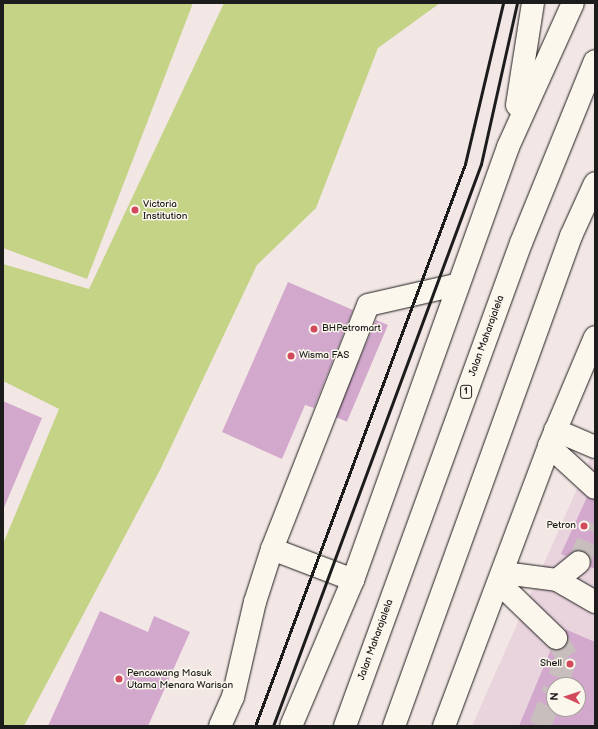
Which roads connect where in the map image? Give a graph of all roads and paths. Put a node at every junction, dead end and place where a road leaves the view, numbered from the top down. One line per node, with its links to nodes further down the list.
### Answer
1 (533, 3): 4 (main road)
2 (573, 3): 4 (main road)
3 (595, 61): 20 (main road, Jalan Maharajalela / 1)
4 (508, 147): 6 (main road)
5 (595, 183): 21 (main road)
6 (456, 285): 11 (main road); 14 (main road)
7 (595, 337): 8 (main road)
8 (552, 438): 9 (main road); 10 (main road); 13 (main road)
9 (595, 447)
10 (595, 488)
11 (272, 549): 14 (main road); 18 (main road)
12 (579, 562): 15 (main road)
13 (502, 579): 15 (main road); 17 (main road); 22 (main road)
14 (353, 580): 19 (main road)
15 (557, 580): 16 (main road)
16 (595, 602)
17 (556, 638)
18 (220, 726)
19 (292, 726)
20 (345, 726)
21 (394, 726)
22 (444, 726)

